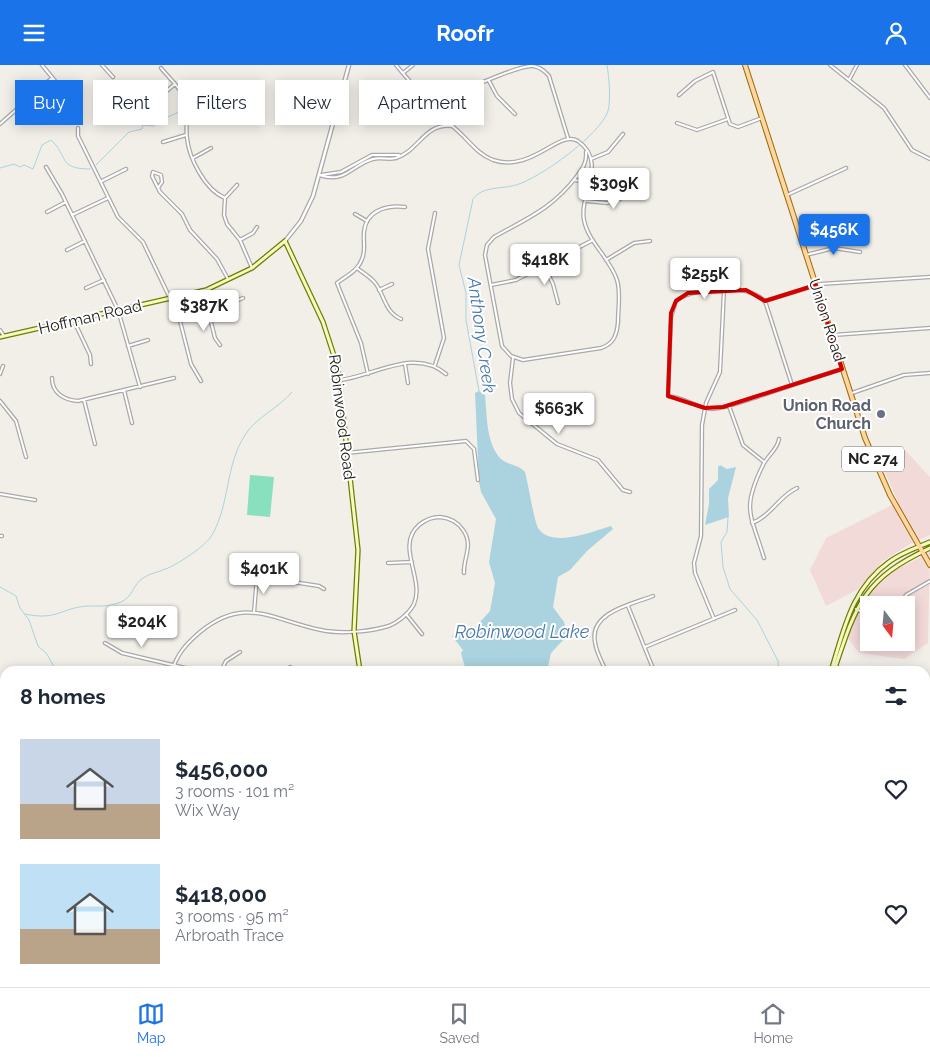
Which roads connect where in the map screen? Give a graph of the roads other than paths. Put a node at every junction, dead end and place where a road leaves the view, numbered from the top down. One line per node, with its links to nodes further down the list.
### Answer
1 (42, 65): 13 (street)
2 (102, 65): 12 (street)
3 (349, 65): 45 (street)
4 (396, 65): 11 (street)
5 (413, 65): 11 (street)
6 (745, 65): 23 (main road, Union Road / NC 274)
7 (830, 65): 15 (street)
8 (857, 65): 15 (street)
9 (905, 65): 21 (street)
10 (161, 68): 17 (street)
11 (403, 73): 14 (street)
12 (113, 77)
13 (52, 78): 26 (street)
14 (409, 80)
15 (850, 80): 40 (street)
16 (489, 81): 22 (street); 28 (street); 32 (street)
17 (175, 84): 18 (street); 19 (street)
18 (178, 88)
19 (168, 90)
20 (679, 95): 24 (street)
21 (930, 98)
22 (515, 114)
23 (762, 118): 24 (street); 53 (main road, Union Road / NC 274)
24 (728, 119): 25 (street)
25 (677, 123)
26 (0, 124)
27 (186, 125): 31 (street)
28 (452, 126): 32 (street); 36 (street)
29 (78, 129): 49 (street)
30 (623, 134): 39 (street)
31 (186, 135): 33 (street); 37 (street)
32 (568, 138): 35 (street)
33 (163, 142)
34 (211, 148): 37 (street)
35 (586, 152): 39 (street); 46 (street)
36 (380, 156): 38 (street); 41 (street)
37 (193, 158): 55 (street)
38 (362, 159): 41 (street); 45 (street)
39 (591, 159): 48 (street)
40 (930, 159)
41 (364, 163): 45 (street)
42 (46, 167): 57 (street)
43 (846, 168): 53 (street)
44 (126, 169): 49 (street)
45 (320, 175): 68 (street)
46 (577, 176): 47 (street); 48 (street)
47 (574, 180): 48 (street); 81 (street)
48 (591, 181): 56 (street)
49 (101, 182): 54 (street)
50 (237, 185): 55 (street)
51 (158, 188): 51 (street); 79 (street)
52 (636, 193): 56 (street)
53 (787, 195): 72 (main road, Union Road / NC 274)
54 (108, 198): 62 (street); 87 (street)
55 (225, 198): 65 (street)
56 (586, 201): 66 (street)
57 (66, 202): 59 (street); 62 (street)
58 (405, 207): 63 (street)
59 (47, 211)
60 (435, 213): 105 (street)
61 (355, 214): 63 (street)
62 (72, 215): 67 (street)
63 (367, 221): 76 (street)
64 (257, 227): 65 (street)
65 (240, 240): 75 (street)
66 (593, 240): 73 (street); 74 (street)
67 (85, 241): 70 (street); 78 (street)
68 (285, 241): 75 (main road, Hoffman Road); 114 (main road, Robinwood Road)
69 (650, 241): 73 (street)
70 (67, 250)
71 (860, 251): 72 (street)
72 (806, 255): 82 (main road, Union Road / NC 274)
73 (606, 259): 102 (street)
74 (544, 266): 81 (street); 89 (street)
75 (252, 268): 79 (main road, Hoffman Road)
76 (357, 268): 84 (street); 111 (street)
77 (930, 277): 82 (street)
78 (104, 280): 83 (street); 90 (street)
79 (229, 281): 87 (main road, Hoffman Road)
80 (392, 284): 84 (street)
81 (491, 285): 102 (street)
82 (816, 285): 88 (street); 97 (main road, Union Road / NC 274)
83 (86, 288)
84 (379, 290): 93 (street)
85 (724, 290): 88 (street); 124 (street); 124 (street)
86 (243, 298): 91 (street)
87 (171, 299): 90 (main road, Hoffman Road); 92 (street)
88 (765, 301): 117 (street)
89 (558, 303)
90 (118, 310): 94 (main road, Hoffman Road); 101 (street)
91 (208, 310): 92 (street); 100 (street)
92 (179, 317): 115 (street)
93 (401, 319)
94 (74, 321): 98 (main road, Hoffman Road); 103 (street)
95 (930, 328): 97 (street)
96 (0, 330): 98 (street)
97 (832, 335): 107 (main road, Union Road / NC 274)
98 (2, 337)
99 (148, 340): 101 (street)
100 (220, 345)
101 (128, 346): 118 (street)
102 (513, 358): 133 (street)
103 (90, 364)
104 (405, 364): 105 (street); 111 (street); 116 (street)
105 (435, 365): 108 (street)
106 (3, 366): 110 (street)
107 (842, 369): 117 (street); 120 (main road, Union Road / NC 274)
108 (446, 373)
109 (930, 373): 120 (street)
110 (0, 374)
111 (368, 374): 114 (street)
112 (52, 378): 121 (street)
113 (174, 378): 118 (street)
114 (340, 380): 128 (main road, Robinwood Road)
115 (201, 381)
116 (408, 383)
117 (792, 385): 123 (street)
118 (140, 387): 119 (street)
119 (124, 390): 121 (street); 125 (street)
120 (850, 393): 138 (main road, Union Road / NC 274)
121 (84, 400): 127 (street)
122 (0, 401): 129 (street)
123 (729, 406): 124 (street); 130 (street)
124 (705, 408): 158 (street)
125 (132, 423)
126 (779, 439): 130 (street)
127 (95, 444)
128 (346, 453): 131 (street); 159 (main road, Robinwood Road)
129 (26, 457)
130 (764, 462): 136 (street)
131 (478, 480)
132 (797, 489): 136 (street)
133 (630, 493)
134 (0, 494): 135 (street)
135 (35, 500)
136 (752, 523): 141 (street)
137 (930, 542): 138 (main road)
138 (919, 547): 140 (main road, Union Road / NC 274); 170 (main road)
139 (930, 548): 140 (main road)
140 (922, 551): 144 (main road, Union Road / NC 274); 153 (main road)
141 (764, 558)
142 (412, 562): 143 (street); 145 (street); 157 (street)
143 (388, 563)
144 (930, 565)
145 (464, 573)
146 (234, 576): 147 (street)
147 (257, 576): 149 (street); 156 (street)
148 (930, 581): 151 (street)
149 (324, 589)
150 (654, 596): 152 (street)
151 (905, 596)
152 (628, 606): 162 (street); 168 (street)
153 (856, 609): 155 (street); 171 (main road)
154 (735, 610): 158 (street)
155 (860, 611)
156 (254, 613): 159 (street); 164 (street)
157 (406, 614): 159 (street); 160 (street)
158 (714, 619): 162 (street)
159 (354, 631): 167 (main road, Robinwood Road)
160 (422, 634)
161 (105, 643): 164 (street)
162 (644, 647): 169 (street)
163 (240, 652): 166 (street)
164 (174, 665): 165 (street)
165 (178, 666)
166 (224, 666)
167 (359, 666)
168 (604, 666)
169 (652, 666)
170 (833, 666)
171 (834, 666)

